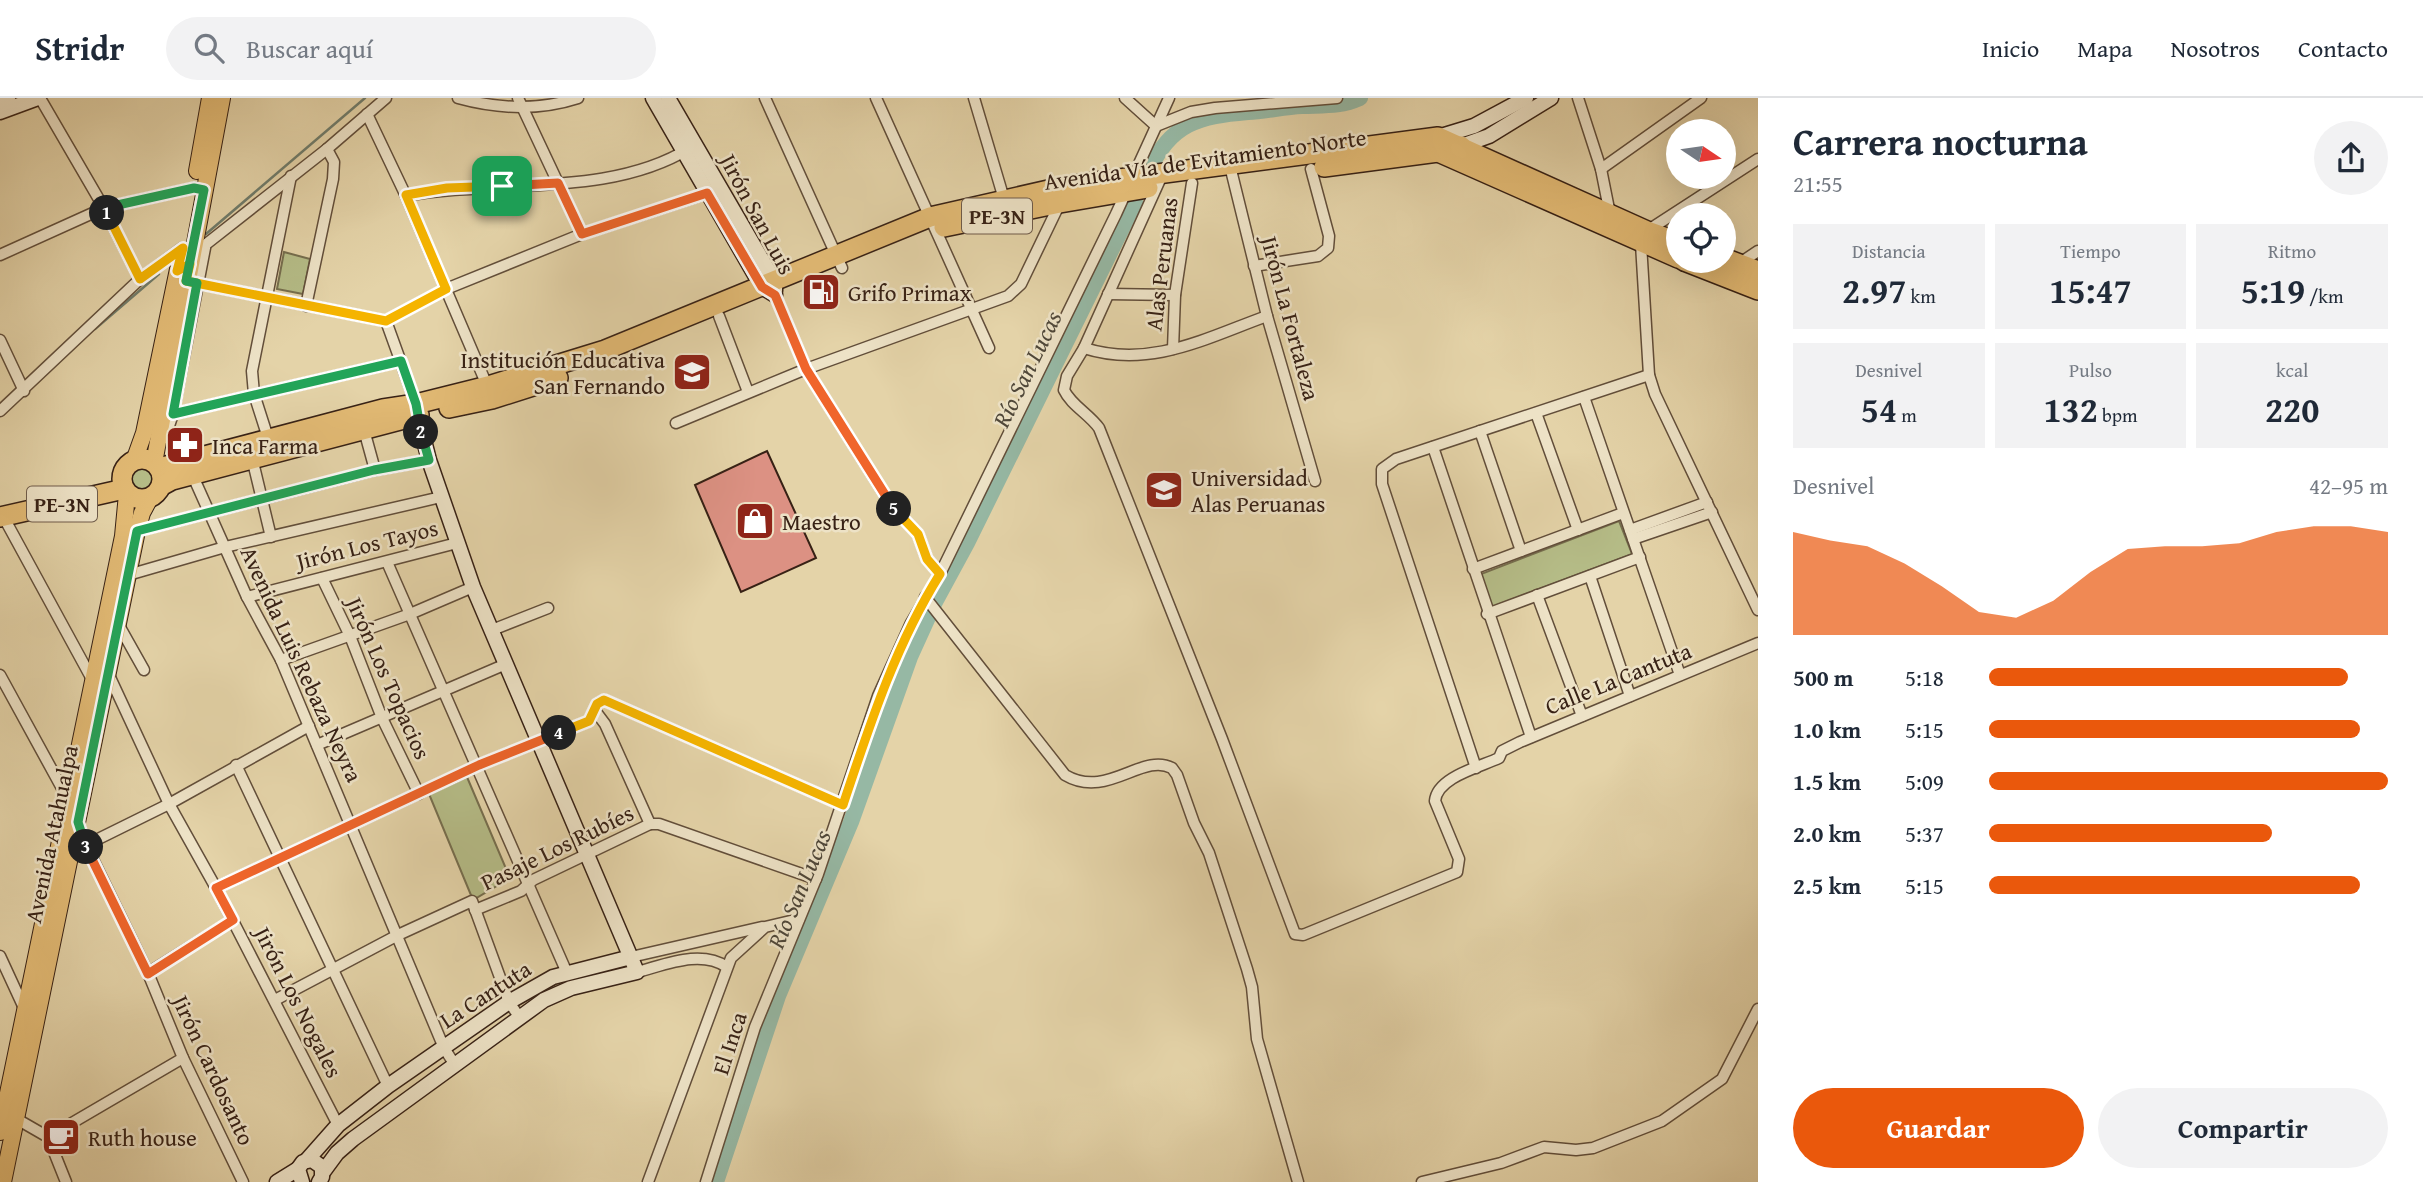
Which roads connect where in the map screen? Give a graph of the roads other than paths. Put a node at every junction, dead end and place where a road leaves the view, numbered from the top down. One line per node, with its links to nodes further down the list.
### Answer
1 (8, 98): 20 (street)
2 (39, 98): 22 (street); 42 (street)
3 (210, 98): 37 (main road, Avenida Atahualpa)
4 (222, 98): 37 (main road, Avenida Atahualpa)
5 (386, 98): 23 (street)
6 (458, 98): 21 (street)
7 (578, 98): 21 (street)
8 (653, 98): 27 (street, Jirón San Luis)
9 (668, 98): 27 (street, Jirón San Luis)
10 (765, 98): 53 (street)
11 (876, 98): 44 (street)
12 (974, 98): 40 (street)
13 (1125, 98): 24 (street)
14 (1169, 98): 24 (street)
15 (1337, 98): 24 (street)
16 (1526, 98): 25 (street)
17 (1552, 98): 26 (street)
18 (1578, 98): 31 (street)
19 (1701, 98): 31 (street)
20 (0, 101)
21 (521, 103): 35 (street)
22 (0, 112)
23 (367, 114): 28 (street); 39 (street)
24 (1156, 126): 34 (street)
25 (1438, 145): 26 (highway, Avenida Vía de Evitamiento Norte / PE-3N); 30 (highway, Avenida Vía de Evitamiento Norte / PE-3N); 32 (highway, Avenida Vía de Evitamiento Norte / PE-3N); 46 (highway, PE-3N)
26 (1461, 146): 43 (highway, PE-3N)
27 (689, 148): 35 (street); 38 (street, Jirón San Luis)
28 (327, 149): 33 (street); 65 (street)
29 (1758, 159): 46 (street)
30 (1311, 169): 32 (highway, Avenida Vía de Evitamiento Norte / PE-3N); 55 (street)
31 (1601, 169): 43 (street)
32 (1231, 172): 34 (highway, Avenida Vía de Evitamiento Norte / PE-3N); 36 (highway, Avenida Vía de Evitamiento Norte / PE-3N); 55 (street, Jirón La Fortaleza)
33 (291, 176): 48 (street); 64 (street)
34 (1145, 182): 36 (highway, Avenida Vía de Evitamiento Norte / PE-3N); 40 (highway, Avenida Vía de Evitamiento Norte / PE-3N); 41 (highway, Avenida Vía de Evitamiento Norte / PE-3N); 62 (street); 115 (street, El Inca)
35 (558, 183): 39 (street); 45 (street)
36 (1192, 183): 63 (street, Alas Peruanas)
37 (199, 189): 42 (street); 49 (main road, Avenida Atahualpa); 57 (main road, Avenida Atahualpa)
38 (713, 191): 45 (street); 59 (street, Jirón San Luis)
39 (406, 195): 60 (street)
40 (1004, 199): 44 (highway, PE-3N)
41 (1060, 203): 44 (highway, Avenida Vía de Evitamiento Norte / PE-3N); 66 (street)
42 (104, 208): 52 (street); 58 (street)
43 (1610, 214): 46 (highway, PE-3N)
44 (933, 223): 53 (highway, PE-3N); 66 (street)
45 (582, 234): 60 (street)
46 (1644, 237): 47 (highway, PE-3N); 50 (highway, PE-3N); 77 (street)
47 (1666, 240)
48 (205, 245): 57 (street); 57 (street, Avenida Atahualpa)
49 (183, 248): 57 (main road, Avenida Atahualpa); 58 (street)
50 (1666, 251)
51 (1758, 251): 54 (street)
52 (0, 255)
53 (839, 262): 59 (highway, PE-3N)
54 (1741, 264)
55 (1254, 266): 68 (street, Jirón La Fortaleza)
56 (1715, 273): 61 (highway)
57 (188, 275): 64 (street); 86 (street, Avenida Atahualpa); 96 (main road, Avenida Atahualpa); 97 (main road, Avenida Atahualpa)
58 (140, 279): 78 (street)
59 (771, 288): 67 (highway, PE-3N); 71 (highway, PE-3N); 76 (street)
60 (446, 289): 69 (street); 79 (street)
61 (1758, 290)
62 (1108, 295): 63 (street); 73 (street)
63 (1175, 295): 74 (street, Alas Peruanas)
64 (267, 298): 65 (street); 81 (street)
65 (306, 306): 69 (street)
66 (970, 310): 72 (street); 76 (street)
67 (719, 316): 71 (highway, PE-3N); 80 (street)
68 (1267, 316): 74 (street); 98 (street, Jirón La Fortaleza)
69 (386, 321): 75 (street)
70 (0, 340): 78 (street)
71 (638, 344): 79 (highway, PE-3N)
72 (989, 348)
73 (1084, 348): 74 (street); 148 (street, Calle La Cantuta)
74 (1172, 349)
75 (401, 361): 81 (street); 83 (street)
76 (806, 369): 80 (street); 115 (street)
77 (1649, 375): 82 (street); 101 (street)
78 (24, 391): 84 (street)
79 (490, 392): 83 (highway, PE-3N)
80 (748, 392): 87 (street)
81 (254, 394): 86 (street); 90 (street)
82 (1584, 397): 85 (street); 104 (street)
83 (416, 410): 88 (highway, PE-3N); 90 (highway, PE-3N); 93 (street)
84 (0, 411)
85 (1536, 413): 89 (street); 105 (street)
86 (173, 414): 96 (street, Avenida Atahualpa)
87 (676, 423)
88 (364, 430): 90 (highway, PE-3N); 94 (street)
89 (1480, 432): 91 (street); 111 (street)
90 (270, 446): 92 (highway, PE-3N); 96 (highway, PE-3N)
91 (1433, 447): 114 (street); 148 (street)
92 (252, 458): 95 (highway, PE-3N); 100 (street)
93 (429, 460): 94 (street); 99 (street)
94 (374, 470): 100 (street)
95 (192, 474): 96 (highway, PE-3N); 103 (street, Avenida Luis Rebaza Neyra)
96 (156, 476): 97 (highway, PE-3N); 97 (highway, PE-3N); 106 (main road, Avenida Atahualpa)
97 (126, 477): 102 (highway, PE-3N); 136 (main road, Avenida Atahualpa)
98 (1315, 481)
99 (441, 497): 108 (street); 109 (street)
100 (261, 499): 103 (street); 108 (street)
101 (1710, 507): 107 (street); 124 (street)
102 (1, 513): 136 (street, Jirón Los Nogales)
103 (208, 513): 106 (street); 110 (street, Avenida Luis Rebaza Neyra)
104 (1623, 513): 105 (street); 107 (street)
105 (1578, 530): 111 (street)
106 (137, 531): 116 (main road, Avenida Atahualpa)
107 (1632, 535): 112 (street)
108 (271, 537): 110 (street)
109 (457, 543): 113 (street, Jirón Los Tayos); 119 (street)
110 (225, 547): 116 (street); 121 (street, Avenida Luis Rebaza Neyra)
111 (1521, 551): 114 (street)
112 (1640, 557): 117 (street); 135 (street)
113 (387, 562): 118 (street, Jirón Los Tayos); 125 (street)
114 (1473, 569): 126 (street)
115 (940, 574): 122 (street, El Inca)
116 (128, 575): 127 (main road, Avenida Atahualpa)
117 (1590, 576): 120 (street); 138 (street)
118 (322, 578): 121 (street, Jirón Los Tayos); 129 (street, Jirón Los Topacios)
119 (473, 587): 125 (street); 128 (street)
120 (1537, 595): 126 (street); 140 (street)
121 (247, 597): 131 (street, Avenida Luis Rebaza Neyra)
122 (926, 599): 152 (street, El Inca); 197 (street)
123 (548, 608): 128 (street)
124 (1758, 610)
125 (410, 614): 129 (street); 137 (street)
126 (1487, 614): 143 (street)
127 (117, 622): 133 (street); 136 (main road, Avenida Atahualpa)
128 (492, 630): 132 (street)
129 (350, 636): 131 (street); 141 (street, Jirón Los Topacios)
130 (1758, 643): 135 (street, Calle La Cantuta)
131 (281, 660): 142 (street, Avenida Luis Rebaza Neyra)
132 (506, 664): 137 (street); 144 (street)
133 (144, 670)
134 (0, 675): 150 (street, Jirón Cardosanto)
135 (1680, 675): 138 (street, Calle La Cantuta)
136 (100, 677): 150 (main road, Avenida Atahualpa); 151 (street, Jirón Los Nogales); 153 (main road, Avenida Atahualpa)
137 (444, 692): 141 (street); 147 (street)
138 (1630, 696): 140 (street, Calle La Cantuta)
139 (596, 712): 144 (street); 152 (street); 154 (street)
140 (1582, 716): 143 (street, Calle La Cantuta)
141 (382, 718): 145 (street); 149 (street, Jirón Los Topacios)
142 (309, 726): 145 (street, Avenida Luis Rebaza Neyra); 146 (street)
143 (1531, 737): 148 (street, Calle La Cantuta)
144 (539, 740): 147 (street); 157 (street)
145 (317, 745): 155 (street, Avenida Luis Rebaza Neyra)
146 (236, 765): 151 (street); 158 (street)
147 (479, 765): 149 (street); 160 (street)
148 (1476, 768)
149 (419, 794): 155 (street)
150 (69, 801): 153 (street, Jirón Cardosanto); 178 (main road, Avenida Atahualpa)
151 (169, 804): 156 (street); 161 (street, Jirón Los Nogales)
152 (843, 805): 159 (street, El Inca)
153 (78, 822): 156 (street, Jirón Cardosanto); 185 (main road, Avenida Atahualpa)
154 (650, 824): 157 (street, Pasaje Los Rubíes); 159 (street, Pasaje Los Rubíes)
155 (352, 825): 158 (street); 166 (street, Avenida Luis Rebaza Neyra)
156 (86, 845): 175 (street, Jirón Cardosanto)
157 (589, 855): 160 (street, Pasaje Los Rubíes); 170 (street)
158 (281, 859): 161 (street); 172 (street)
159 (816, 879): 163 (street, El Inca)
160 (529, 883): 162 (street, Pasaje Los Rubíes); 174 (street)
161 (216, 888): 164 (street, Jirón Los Nogales)
162 (473, 906): 166 (street, Pasaje Los Rubíes); 177 (street)
163 (799, 919): 165 (street, La Cantuta); 196 (street, El Inca)
164 (233, 920): 175 (street); 176 (street, Jirón Los Nogales)
165 (765, 927): 167 (street, La Cantuta); 168 (street)
166 (398, 935): 172 (street, Pasaje Los Rubíes); 181 (street, Avenida Luis Rebaza Neyra)
167 (725, 936): 168 (street); 170 (street, La Cantuta)
168 (735, 953): 171 (street)
169 (0, 956): 178 (street)
170 (631, 957): 173 (street); 174 (street, La Cantuta)
171 (727, 967): 173 (street, La Cantuta); 195 (street)
172 (334, 970): 176 (street, Pasaje Los Rubíes); 184 (street)
173 (636, 972): 180 (street, La Cantuta)
174 (567, 973): 177 (street, La Cantuta)
175 (148, 974): 182 (street, Jirón Cardosanto)
176 (275, 1000): 186 (street, Jirón Los Nogales)
177 (509, 1002): 180 (street); 181 (street, La Cantuta)
178 (24, 1008): 187 (main road, Avenida Atahualpa)
179 (1758, 1010): 198 (street)
180 (520, 1018): 183 (street, La Cantuta)
181 (444, 1048): 183 (street, Avenida Luis Rebaza Neyra); 184 (street, La Cantuta)
182 (183, 1058): 188 (street); 193 (street, Jirón Cardosanto)
183 (456, 1065): 190 (street, La Cantuta)
184 (388, 1086): 186 (street, La Cantuta)
185 (15, 1118): 188 (street); 191 (main road, Avenida Atahualpa)
186 (338, 1125): 189 (street, La Cantuta)
187 (0, 1132)
188 (48, 1137): 192 (street)
189 (302, 1170): 190 (street, La Cantuta); 194 (street, La Cantuta)
190 (322, 1178)
191 (3, 1182)
192 (66, 1182)
193 (243, 1182)
194 (277, 1182)
195 (648, 1182)
196 (706, 1182)
197 (1297, 1182)
198 (1422, 1182)

